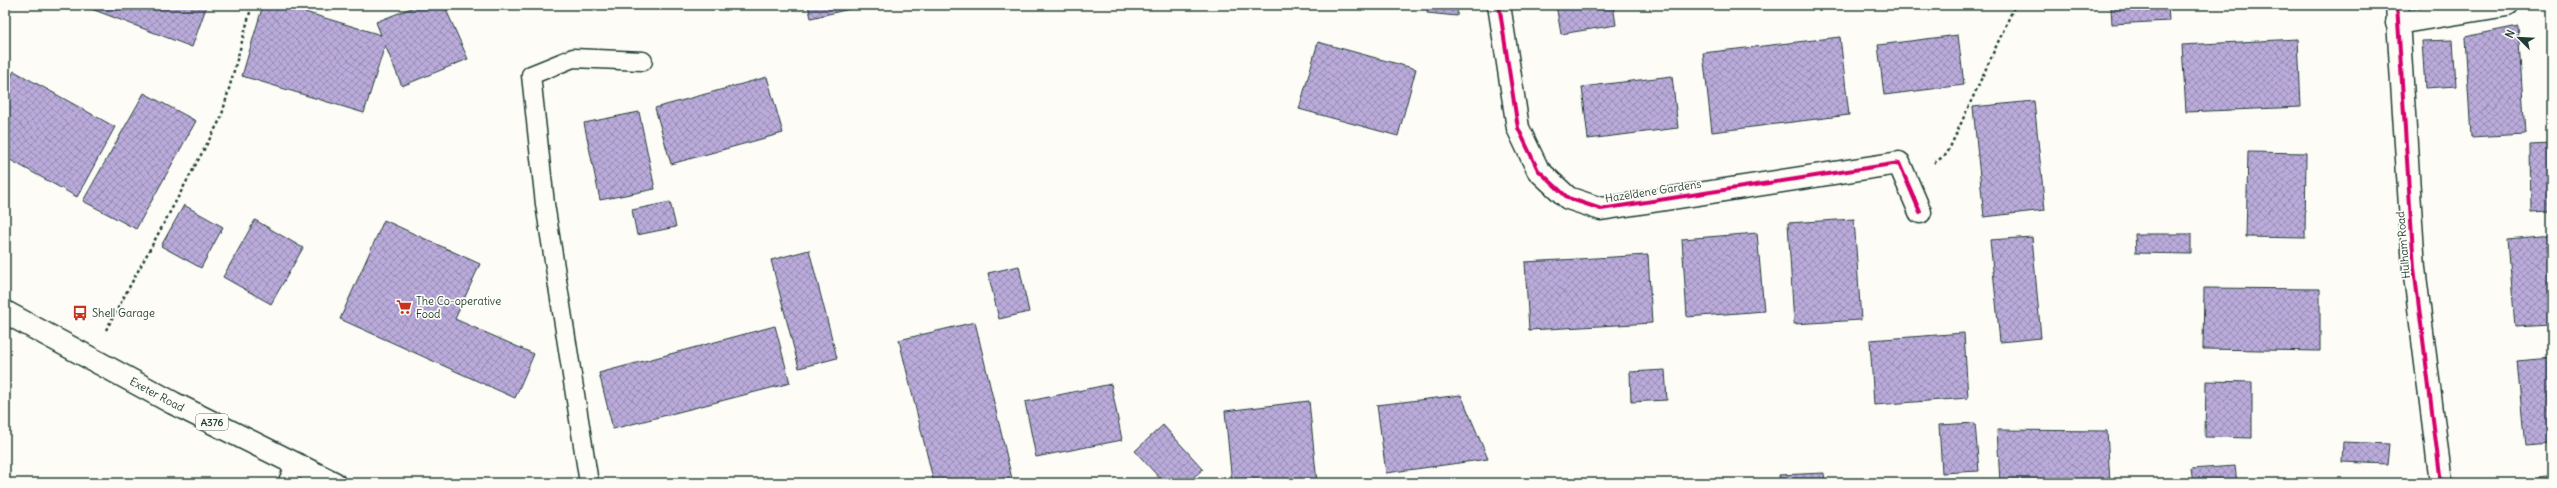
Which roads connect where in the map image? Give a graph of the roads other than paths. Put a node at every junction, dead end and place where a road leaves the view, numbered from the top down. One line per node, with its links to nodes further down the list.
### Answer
1 (1499, 5): 5 (main road, Hazeldene Gardens)
2 (2507, 5): 3 (main road)
3 (2397, 14): 10 (main road, Hulham Road)
4 (643, 61): 9 (lane)
5 (1920, 212)
6 (5, 312): 7 (main road, Exeter Road / A376)
7 (292, 474): 8 (main road, Exeter Road / A376)
8 (334, 483)
9 (589, 483)
10 (2441, 483)

